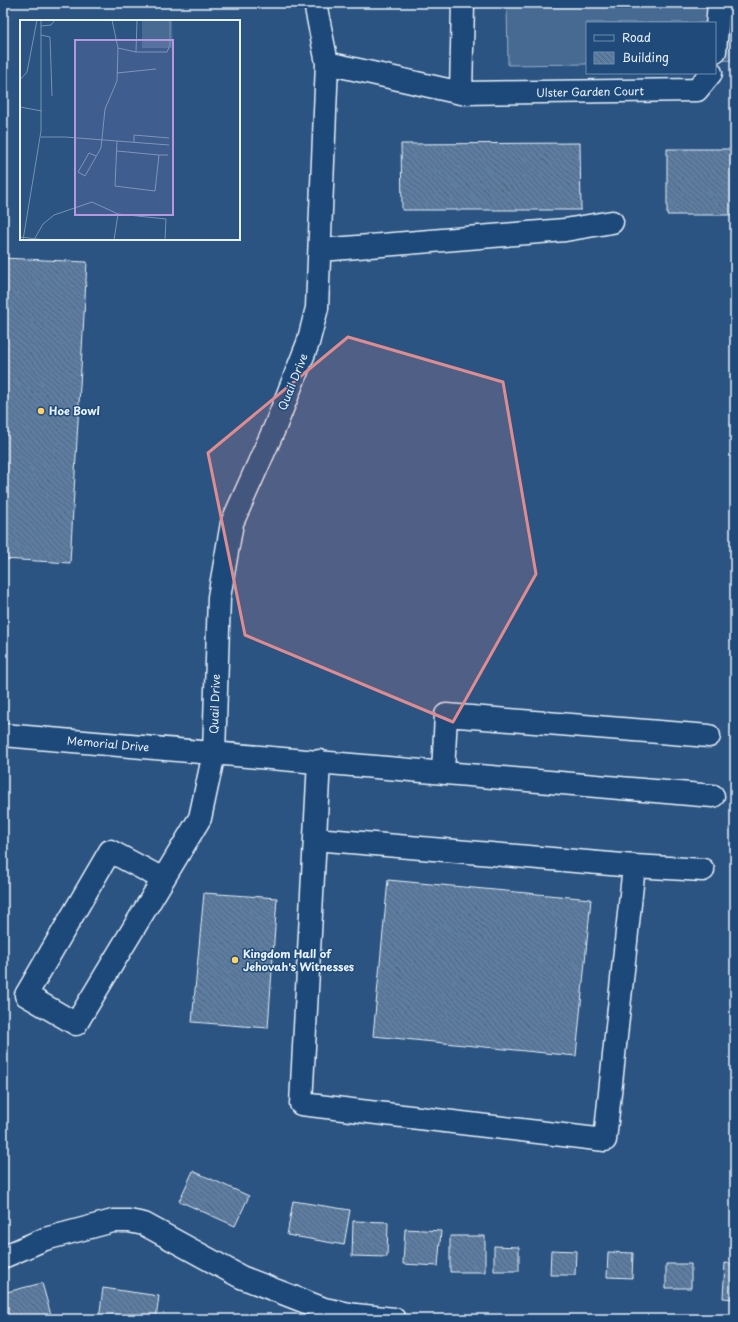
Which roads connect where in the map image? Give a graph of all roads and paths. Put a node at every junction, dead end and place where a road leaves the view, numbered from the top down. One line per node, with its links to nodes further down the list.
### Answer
1 (315, 3): 5 (street, Quail Drive)
2 (463, 3): 7 (street)
3 (719, 3): 4 (street)
4 (716, 39)
5 (327, 63): 7 (street, Ulster Garden Court); 9 (street, Quail Drive)
6 (710, 74): 7 (street, Ulster Garden Court)
7 (462, 93)
8 (612, 222): 9 (street)
9 (320, 250): 12 (street, Quail Drive)
10 (3, 735): 12 (street, Memorial Drive)
11 (709, 736): 14 (street)
12 (214, 753): 13 (street, Memorial Drive); 19 (street, Quail Drive)
13 (319, 761): 14 (street, Memorial Drive); 16 (street)
14 (443, 772): 15 (street, Memorial Drive)
15 (713, 796)
16 (315, 839): 17 (street); 17 (street)
17 (634, 866): 18 (street)
18 (702, 870)
19 (163, 878): 19 (street, Quail Drive)
20 (3, 1257): 21 (street)
21 (323, 1314): 22 (street)
22 (394, 1319)

